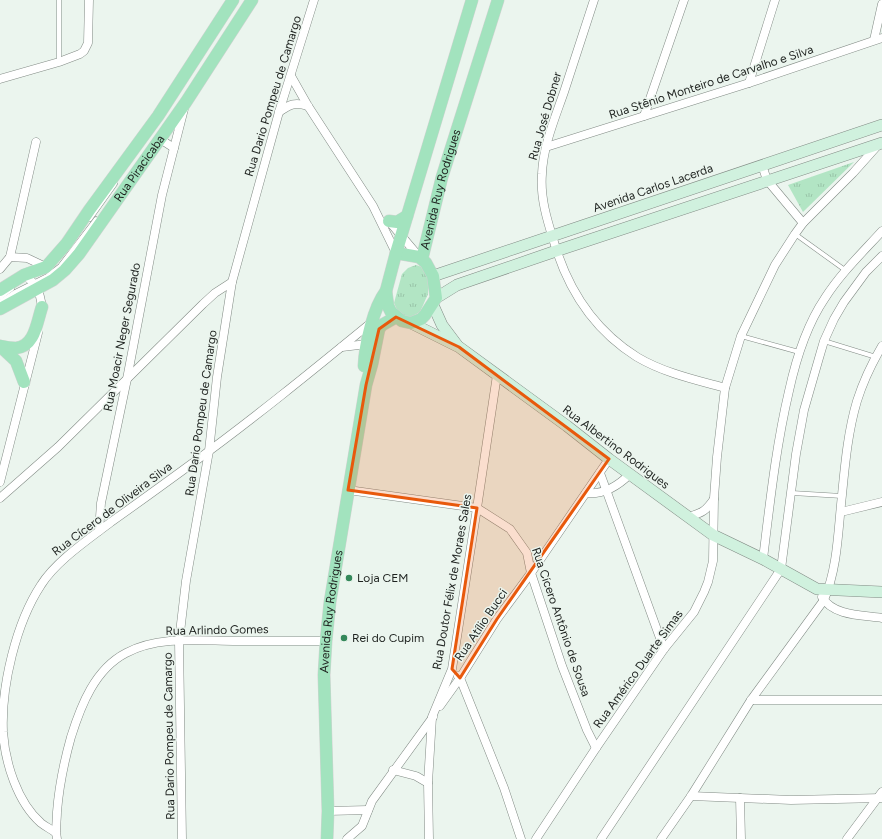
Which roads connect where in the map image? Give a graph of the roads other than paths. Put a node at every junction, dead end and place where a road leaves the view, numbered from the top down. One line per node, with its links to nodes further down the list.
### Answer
1 (59, 0): 14 (lane)
2 (89, 0): 14 (street)
3 (233, 0): 47 (main road, Rua Piracicaba)
4 (247, 0): 32 (lane)
5 (252, 0): 18 (main road, Rua Piracicaba)
6 (314, 0): 15 (street, Rua Dario Pompeu de Camargo)
7 (472, 0): 35 (main road, Avenida Ruy Rodrigues)
8 (498, 0): 46 (main road, Avenida Ruy Rodrigues)
9 (594, 0): 26 (street, Rua José Dobner)
10 (684, 0): 21 (street)
11 (775, 0): 17 (street)
12 (882, 4): 13 (street)
13 (878, 39): 17 (street, Rua Stênio Monteiro de Carvalho e Silva)
14 (59, 62): 16 (street)
15 (291, 76): 19 (street); 20 (street, Rua Dario Pompeu de Camargo)
16 (0, 79)
17 (749, 83): 21 (street, Rua Stênio Monteiro de Carvalho e Silva)
18 (182, 98): 23 (main road, Rua Piracicaba); 27 (street, Rua Moacir Neger Segurado); 28 (lane)
19 (308, 106): 20 (street); 33 (street)
20 (279, 112): 52 (street, Rua Dario Pompeu de Camargo)
21 (644, 116): 26 (street, Rua Stênio Monteiro de Carvalho e Silva)
22 (882, 124): 29 (main road, Avenida Carlos Lacerda)
23 (160, 139): 27 (street); 51 (main road, Rua Piracicaba)
24 (36, 142): 44 (street)
25 (880, 144): 31 (main road); 37 (street, Rua Américo Duarte Simas)
26 (546, 147): 41 (street, Rua José Dobner)
27 (174, 148): 73 (street, Rua Moacir Neger Segurado)
28 (134, 158)
29 (762, 165): 31 (street); 41 (main road, Avenida Carlos Lacerda)
30 (120, 178): 51 (lane)
31 (767, 180): 37 (street); 42 (main road)
32 (114, 195)
33 (373, 206): 36 (street); 43 (street)
34 (101, 213): 51 (lane)
35 (408, 216): 36 (main road); 40 (main road, Avenida Ruy Rodrigues)
36 (389, 221): 40 (street)
37 (803, 223): 39 (street, Rua Américo Duarte Simas)
38 (882, 231): 49 (street)
39 (795, 234): 49 (lane); 63 (street, Rua Américo Duarte Simas)
40 (402, 235): 43 (main road, Avenida Ruy Rodrigues); 46 (street)
41 (552, 236): 42 (street, Rua José Dobner); 50 (main road, Avenida Carlos Lacerda)
42 (556, 251): 57 (main road); 76 (street, Rua José Dobner)
43 (396, 253): 46 (main road); 54 (main road, Avenida Ruy Rodrigues)
44 (10, 256): 47 (street); 48 (street)
45 (882, 256): 64 (street)
46 (422, 259): 50 (main road, Avenida Ruy Rodrigues)
47 (46, 267): 51 (main road, Rua Piracicaba)
48 (0, 269)
49 (845, 270): 70 (street)
50 (433, 276): 57 (main road, Avenida Ruy Rodrigues)
51 (30, 281): 53 (main road, Rua Piracicaba); 55 (lane); 56 (lane); 58 (street); 59 (main road, Rua Piracicaba)
52 (232, 282): 73 (street); 77 (street, Rua Dario Pompeu de Camargo)
53 (0, 290)
54 (386, 291): 60 (main road); 61 (main road, Avenida Ruy Rodrigues)
55 (0, 298)
56 (0, 302)
57 (434, 302): 62 (main road); 68 (main road, Rua Albertino Rodrigues)
58 (42, 307): 66 (main road); 74 (street)
59 (0, 309)
60 (396, 317): 62 (main road); 75 (main road, Avenida Ruy Rodrigues)
61 (372, 322): 65 (main road, Avenida Ruy Rodrigues); 69 (street, Rua Cícero de Oliveira Silva)
62 (411, 323): 68 (main road, Rua Albertino Rodrigues)
63 (741, 336): 70 (lane); 76 (street, Rua Américo Duarte Simas)
64 (824, 341): 71 (lane); 85 (street)
65 (367, 344): 69 (street, Rua Cícero de Oliveira Silva); 75 (main road, Avenida Ruy Rodrigues)
66 (0, 346): 74 (main road)
67 (882, 346): 71 (street)
68 (459, 347): 72 (main road, Rua Albertino Rodrigues)
69 (341, 348): 77 (street, Rua Cícero de Oliveira Silva)
70 (799, 352): 95 (street)
71 (876, 357): 86 (street)
72 (496, 375): 78 (main road, Rua Albertino Rodrigues); 90 (street, Rua Doutor Félix de Moraes Sales)
73 (127, 379): 87 (street); 93 (street, Rua Moacir Neger Segurado)
74 (24, 382): 81 (street)
75 (366, 385): 82 (main road, Avenida Ruy Rodrigues)
76 (726, 388): 88 (street, Rua Américo Duarte Simas)
77 (209, 451): 93 (street, Rua Cícero de Oliveira Silva); 101 (street, Rua Dario Pompeu de Camargo)
78 (609, 459): 79 (street, Rua Atílio Bucci); 80 (main road, Rua Albertino Rodrigues)
79 (600, 473): 83 (street); 84 (street, Rua Atílio Bucci)
80 (630, 474): 83 (street); 92 (main road, Rua Albertino Rodrigues)
81 (0, 482)
82 (348, 490): 90 (street, Rua Cícero Antônio de Sousa); 102 (main road, Avenida Ruy Rodrigues)
83 (607, 490): 84 (street); 103 (street)
84 (586, 493): 97 (street, Rua Atílio Bucci)
85 (792, 493): 86 (lane); 96 (street)
86 (842, 496): 91 (street)
87 (0, 498)
88 (714, 498): 92 (street); 94 (street, Rua Américo Duarte Simas)
89 (882, 502): 91 (street)
90 (477, 508): 97 (street, Rua Cícero Antônio de Sousa); 104 (street, Rua Doutor Félix de Moraes Sales)
91 (841, 512): 99 (street)
92 (688, 517): 94 (main road, Rua Albertino Rodrigues)
93 (99, 531): 108 (street, Rua Cícero de Oliveira Silva)
94 (713, 535): 95 (main road, Rua Albertino Rodrigues); 103 (street, Rua Américo Duarte Simas)
95 (763, 558): 96 (main road, Rua Albertino Rodrigues)
96 (781, 570): 99 (main road, Rua Albertino Rodrigues); 126 (street)
97 (531, 573): 105 (street, Rua Atílio Bucci); 111 (street, Rua Cícero Antônio de Sousa)
98 (882, 592): 99 (main road)
99 (823, 593): 100 (street); 106 (street)
100 (882, 618)
101 (179, 641): 102 (street, Rua Arlindo Gomes); 119 (street, Rua Arlindo Gomes); 120 (street, Rua Dario Pompeu de Camargo)
102 (326, 641): 118 (main road, Avenida Ruy Rodrigues)
103 (664, 649): 111 (street, Rua Américo Duarte Simas)
104 (452, 669): 105 (street); 109 (street, Rua Doutor Félix de Moraes Sales)
105 (460, 678): 109 (street, Rua Atílio Bucci); 124 (street)
106 (751, 700): 107 (street); 114 (street)
107 (882, 700)
108 (1, 713): 110 (street, Rua Cícero de Oliveira Silva)
109 (432, 717): 112 (street, Rua Atílio Bucci); 113 (street, Rua Doutor Félix de Moraes Sales)
110 (2, 742): 119 (street, Rua Cícero de Oliveira Silva)
111 (596, 748): 125 (street, Rua Américo Duarte Simas)
112 (393, 770): 113 (street); 117 (street, Rua Atílio Bucci)
113 (428, 783): 123 (street, Rua Doutor Félix de Moraes Sales)
114 (691, 796): 116 (street); 127 (street)
115 (880, 796): 116 (street); 129 (street)
116 (740, 798): 128 (street)
117 (368, 810): 118 (street); 122 (street, Rua Atílio Bucci)
118 (328, 811): 121 (main road, Avenida Ruy Rodrigues)
119 (56, 836)
120 (182, 839)
121 (327, 839)
122 (346, 839)
123 (429, 839)
124 (521, 839)
125 (536, 839)
126 (601, 839)
127 (662, 839)
128 (741, 839)
129 (847, 839)

